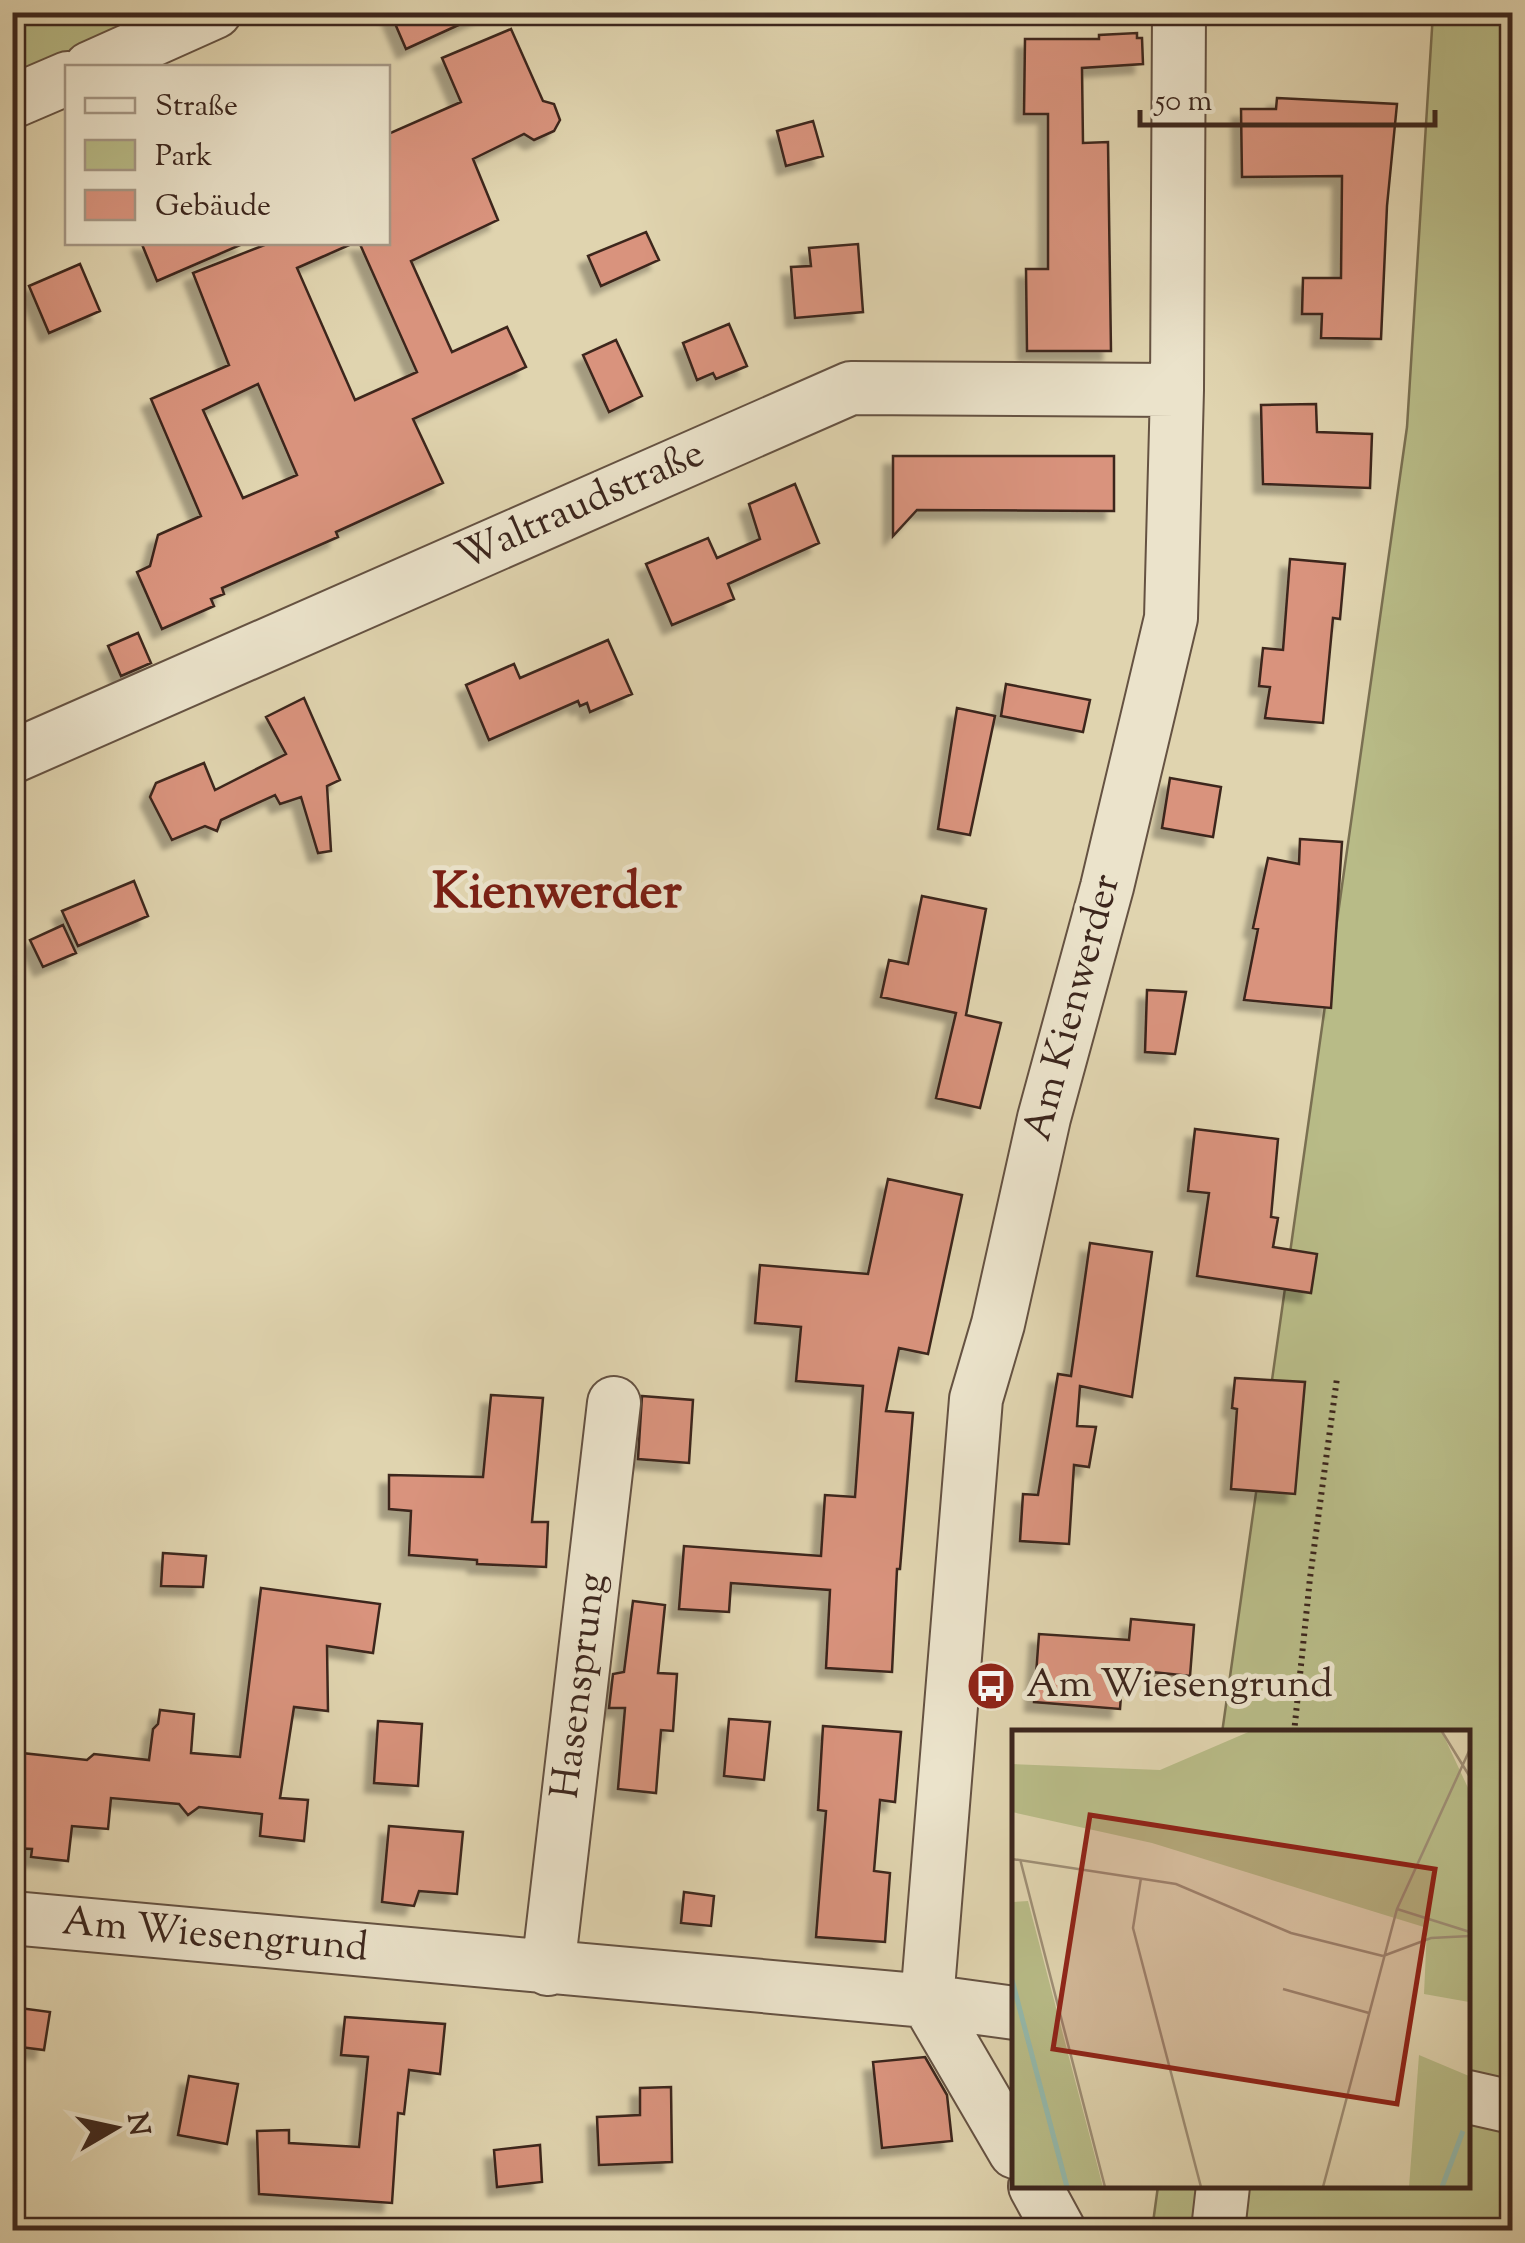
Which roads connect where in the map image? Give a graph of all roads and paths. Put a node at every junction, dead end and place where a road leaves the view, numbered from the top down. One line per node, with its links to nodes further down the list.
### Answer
1 (215, 12): 3 (street)
2 (1178, 12): 6 (street, Am Kienwerder)
3 (97, 65)
4 (65, 79): 5 (street)
5 (12, 102)
6 (1177, 390): 7 (street, Waltraudstraße); 13 (street, Am Kienwerder)
7 (12, 757)
8 (1337, 1378): 10 (path)
9 (614, 1403): 12 (street, Hasensprung)
10 (1294, 1730)
11 (12, 1918): 12 (street, Am Wiesengrund)
12 (548, 1969): 13 (street, Am Wiesengrund)
13 (927, 2001): 14 (street, Am Wiesengrund); 17 (street)
14 (1012, 2013)
15 (1470, 2096): 16 (street)
16 (1512, 2107)
17 (1012, 2147)
18 (1036, 2188): 20 (street)
19 (1223, 2188): 21 (street)
20 (1059, 2230)
21 (1218, 2230)

